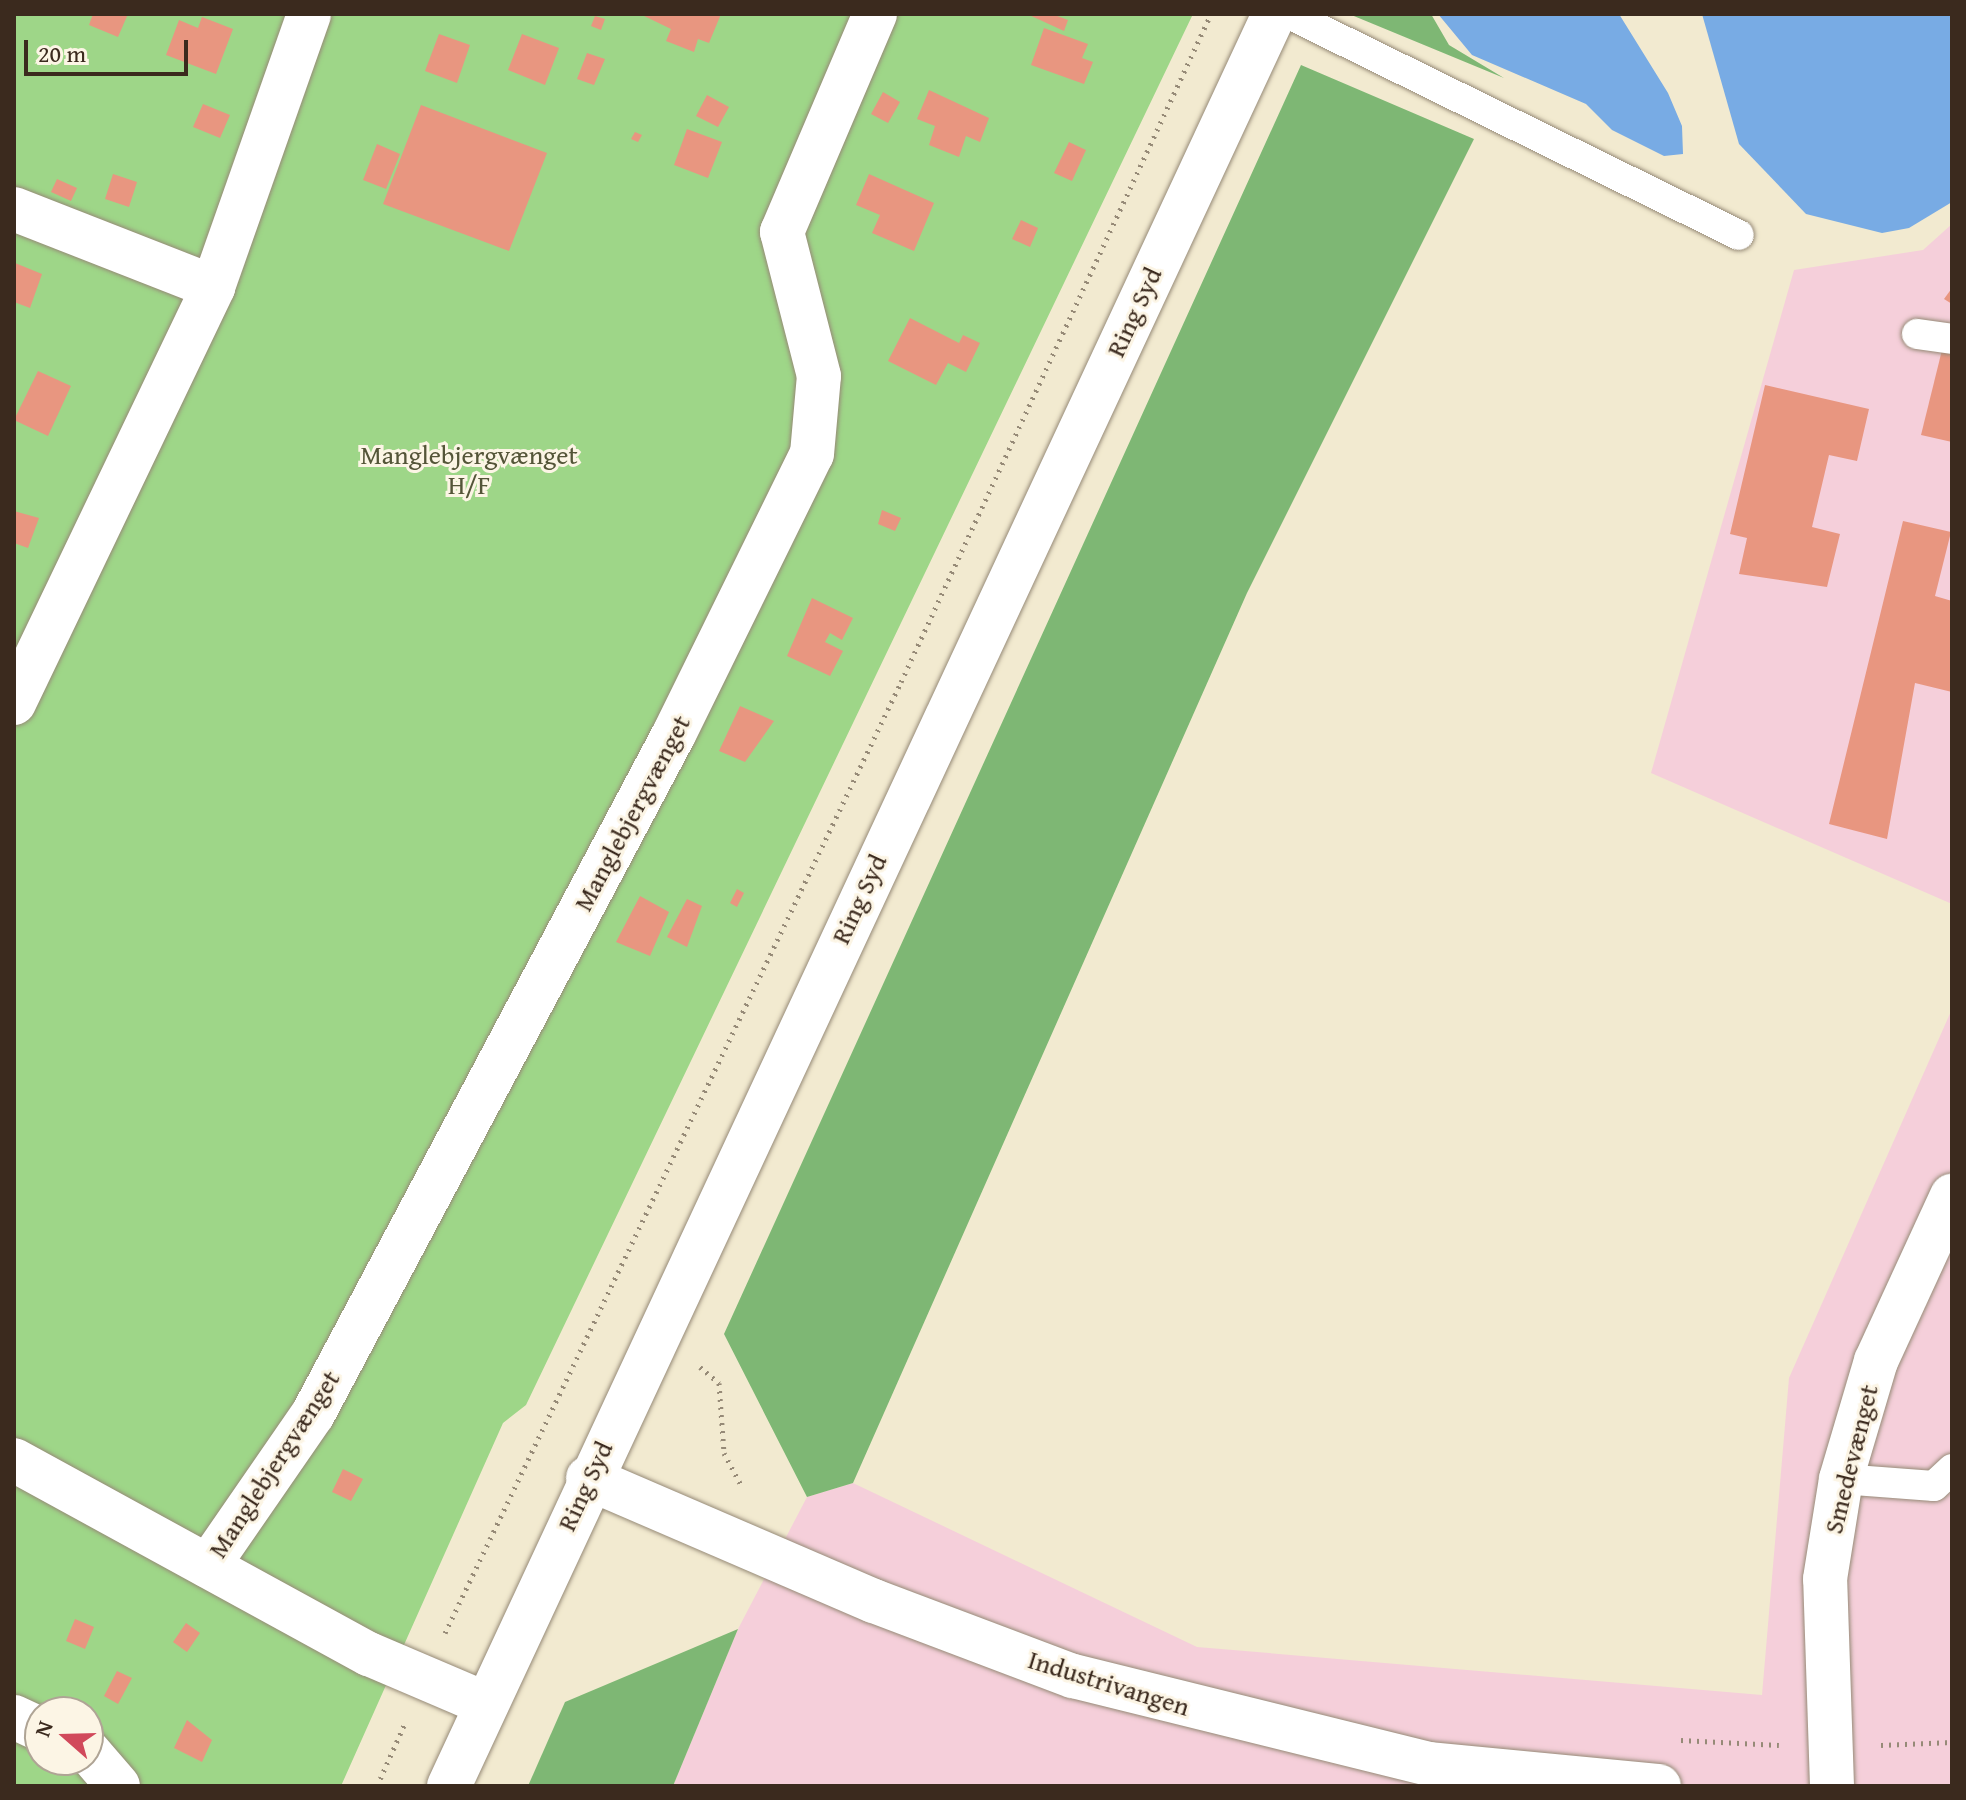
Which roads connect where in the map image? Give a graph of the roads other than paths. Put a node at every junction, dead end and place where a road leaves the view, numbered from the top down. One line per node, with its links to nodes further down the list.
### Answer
1 (309, 14): 7 (street)
2 (875, 14): 16 (street, Manglebjergvænget)
3 (1274, 14): 14 (street, Ring Syd)
4 (1289, 14): 6 (lane)
5 (14, 209): 7 (street)
6 (1739, 235)
7 (213, 287): 10 (street)
8 (1917, 334): 9 (lane)
9 (1952, 339)
10 (14, 703)
11 (1952, 1196): 15 (street, Smedevænget)
12 (14, 1460): 16 (street, Manglebjergvænget)
13 (1952, 1469): 15 (lane)
14 (588, 1478): 17 (street, Ring Syd); 20 (street, Industrivangen)
15 (1841, 1479): 18 (street, Smedevænget)
16 (208, 1566): 17 (street, Manglebjergvænget)
17 (486, 1704): 22 (street, Ring Syd)
18 (1832, 1767)
19 (104, 1770): 21 (street)
20 (1427, 1775): 23 (street, Industrivangen)
21 (118, 1786)
22 (449, 1786)
23 (1659, 1786)

